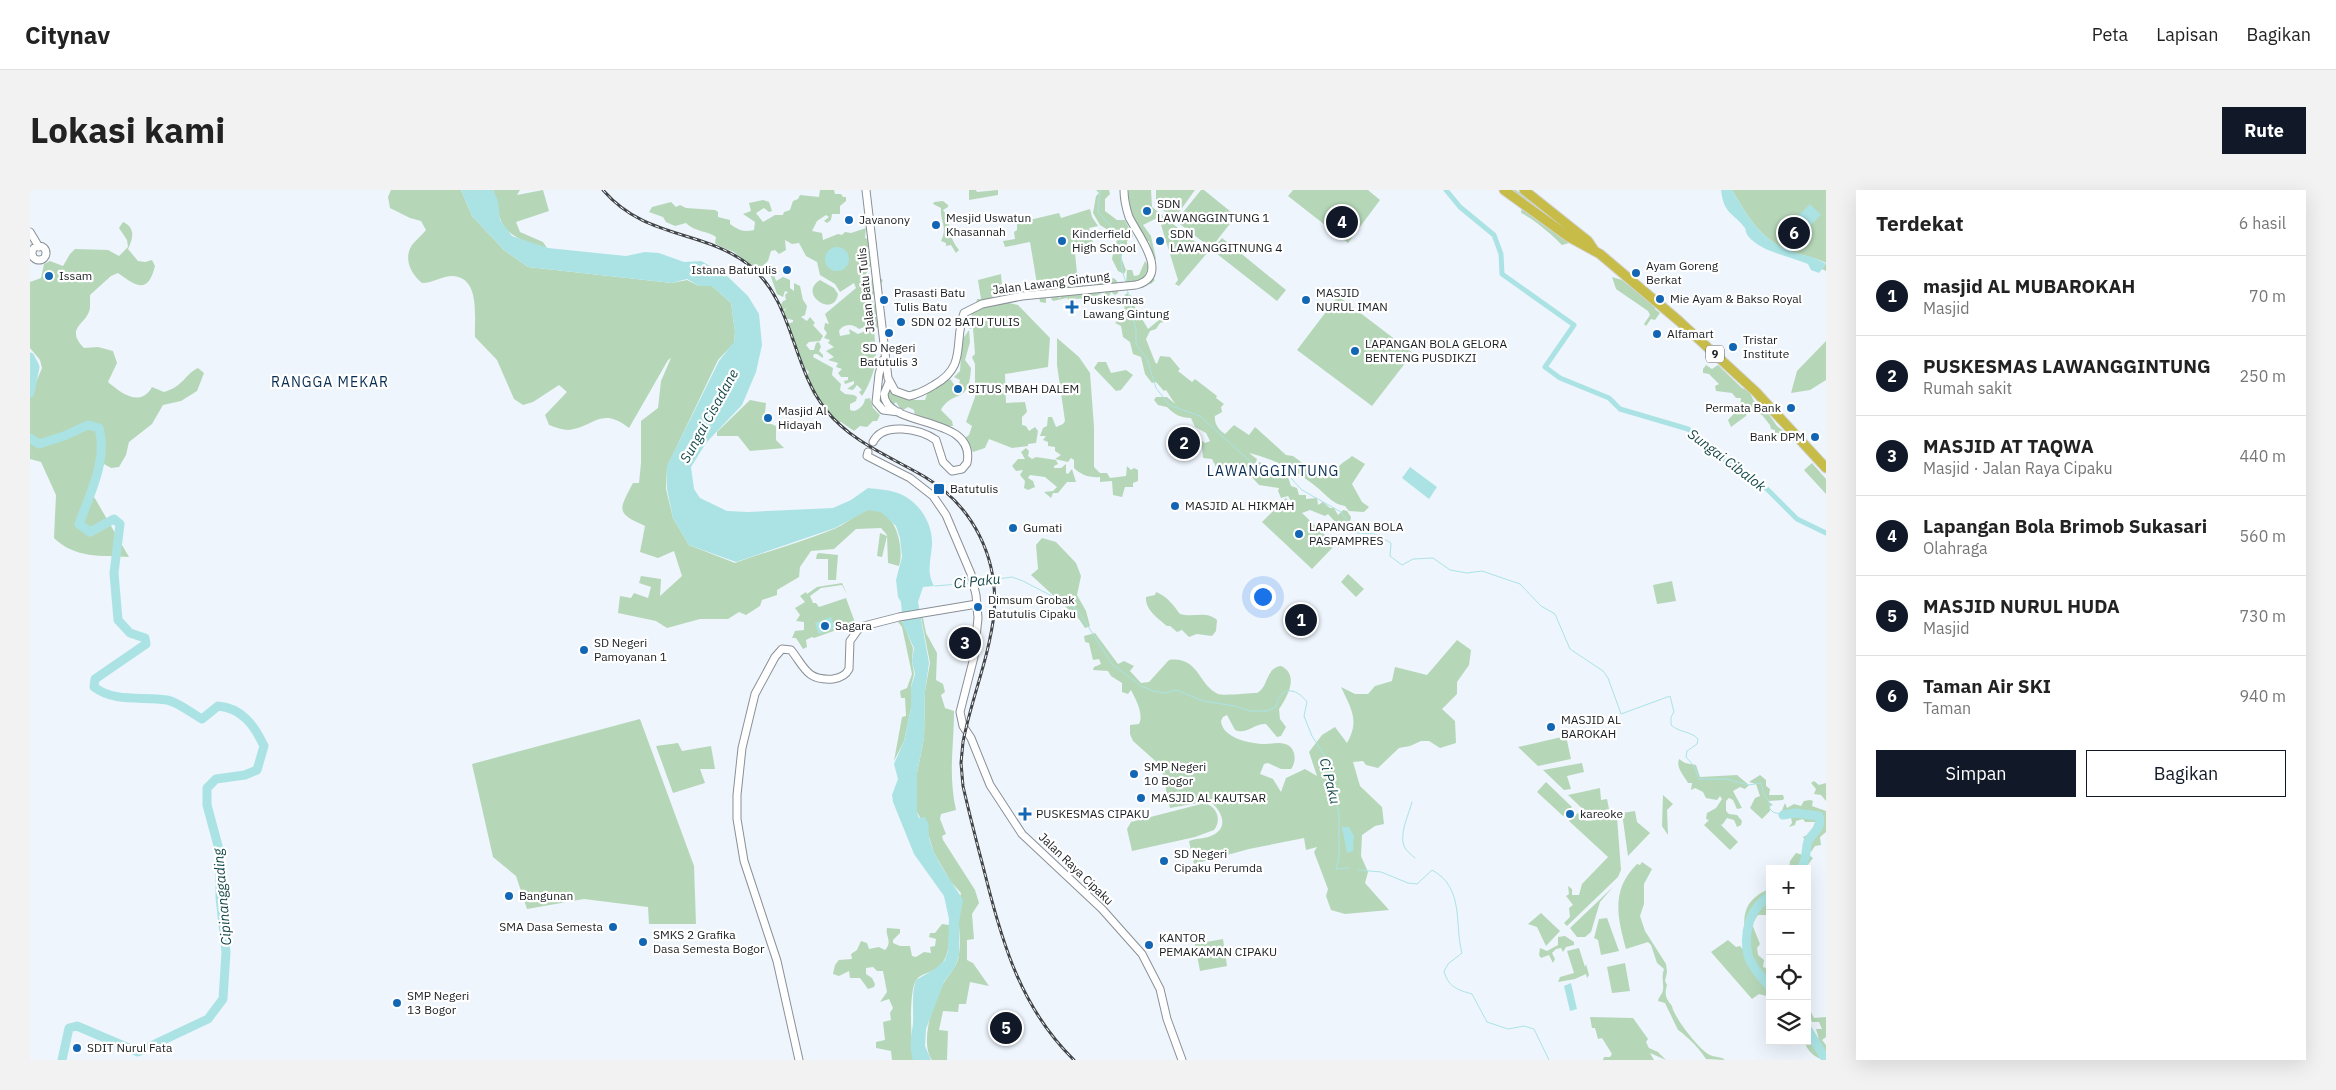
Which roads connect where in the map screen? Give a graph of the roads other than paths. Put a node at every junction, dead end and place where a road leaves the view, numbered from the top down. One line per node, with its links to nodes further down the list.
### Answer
1 (866, 190): 8 (main road, Jalan Batu Tulis)
2 (1124, 190): 9 (main road, Jalan Lawang Gintung)
3 (1504, 190): 6 (highway, 9)
4 (1524, 190): 6 (highway, 9)
5 (30, 232): 7 (main road)
6 (1585, 243): 13 (highway, 9)
7 (33, 254)
8 (884, 358): 9 (main road); 10 (main road)
9 (888, 382): 10 (main road)
10 (901, 412): 11 (main road)
11 (873, 442)
12 (868, 452): 14 (main road, Jalan Raya Cipaku)
13 (1826, 468)
14 (977, 604): 15 (main road); 16 (main road, Jalan Raya Cipaku)
15 (799, 1060)
16 (1182, 1060)

